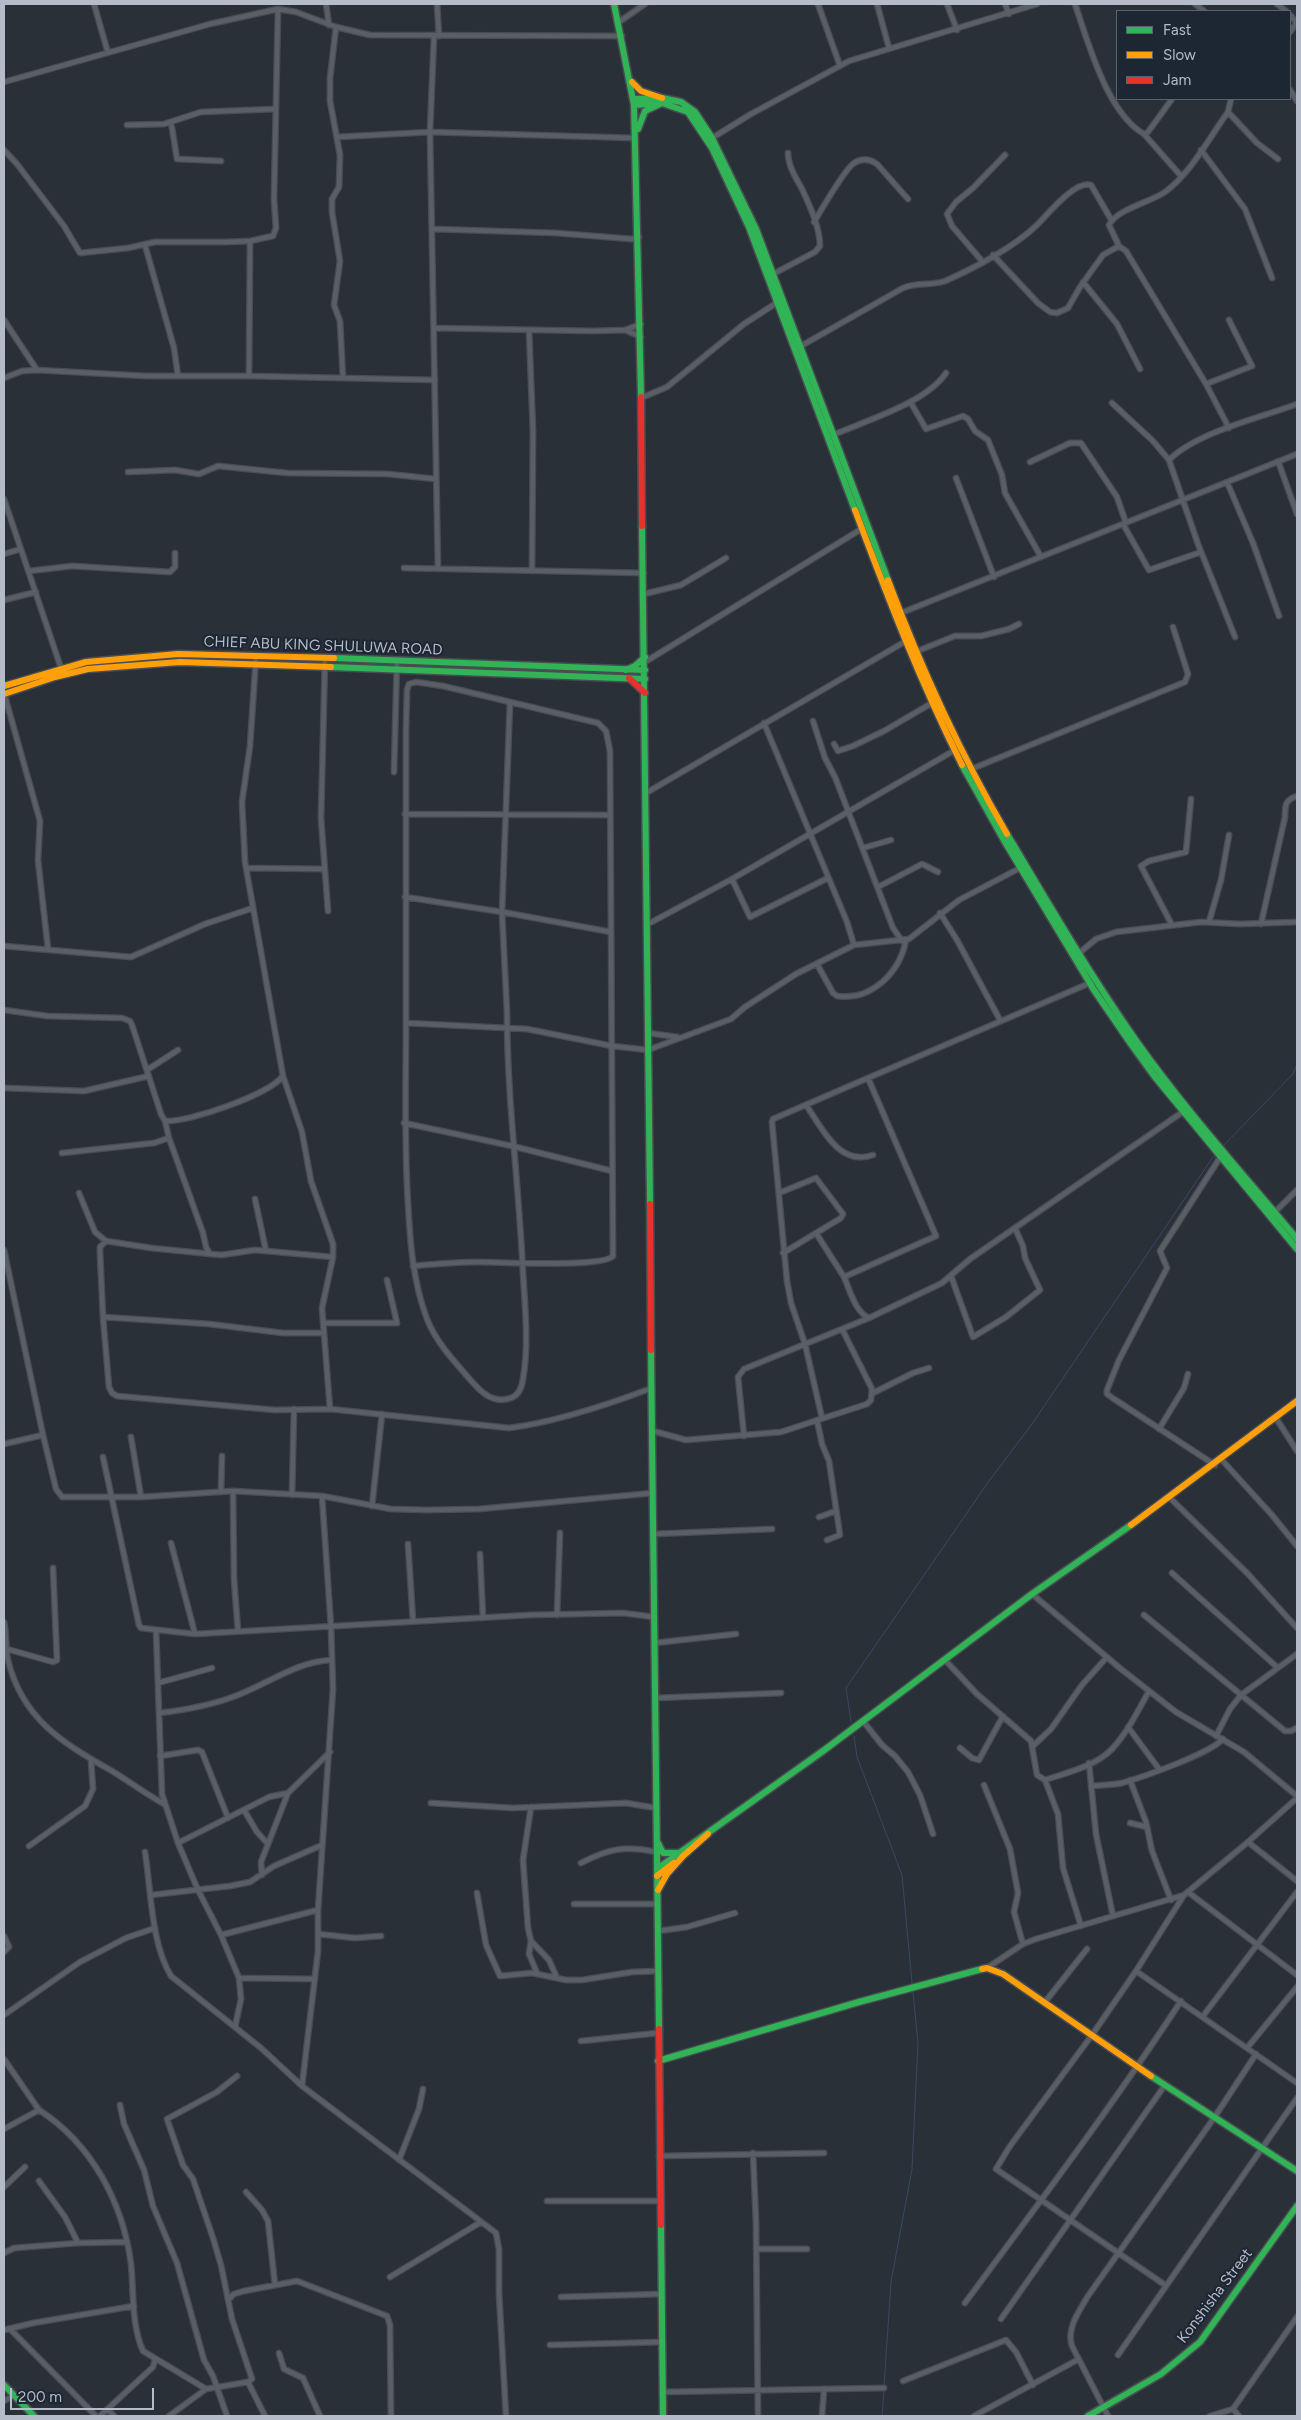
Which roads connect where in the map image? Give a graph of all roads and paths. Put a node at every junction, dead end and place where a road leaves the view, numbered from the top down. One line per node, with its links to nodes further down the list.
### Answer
1 (94, 4): 21 (street)
2 (326, 4): 15 (street)
3 (438, 4): 18 (street)
4 (614, 4): 14 (main road)
5 (645, 4): 14 (street)
6 (818, 4): 22 (street)
7 (877, 4): 20 (street)
8 (947, 4): 17 (street)
9 (1005, 4): 13 (street)
10 (1037, 4): 13 (street)
11 (1075, 4): 34 (street)
12 (278, 9): 15 (street); 21 (street); 29 (street)
13 (1008, 14): 17 (street)
14 (618, 22): 19 (main road)
15 (329, 25): 16 (street)
16 (336, 27): 18 (street); 35 (street)
17 (957, 30): 20 (street)
18 (436, 36): 19 (street); 33 (street)
19 (622, 36): 23 (main road)
20 (889, 48): 22 (street)
21 (108, 53): 24 (street)
22 (840, 66): 37 (street)
23 (631, 80): 27 (main road); 28 (main road)
24 (4, 82)
25 (1171, 100): 34 (street)
26 (1231, 100): 30 (street)
27 (662, 101): 28 (main road); 36 (main road); 37 (main road); 60 (main road)
28 (634, 102): 36 (main road)
29 (275, 109): 31 (street); 52 (street)
30 (1228, 112): 39 (street); 44 (street)
31 (170, 122): 32 (street); 45 (street)
32 (127, 125)
33 (430, 132): 35 (street); 36 (street); 50 (street)
34 (1144, 134): 46 (street)
35 (337, 137): 75 (street)
36 (637, 138): 51 (main road)
37 (712, 138): 57 (main road)
38 (4, 150): 53 (street)
39 (1201, 150): 42 (street); 43 (street)
40 (788, 153): 49 (street)
41 (1005, 155): 56 (street)
42 (1197, 155): 43 (street); 46 (street)
43 (1205, 158): 58 (street)
44 (1278, 159)
45 (221, 161)
46 (1181, 176): 48 (street)
47 (908, 199): 49 (street)
48 (1112, 221): 54 (street); 55 (street)
49 (814, 222): 57 (street)
50 (433, 229): 51 (street); 64 (street)
51 (639, 237): 63 (main road)
52 (250, 241): 53 (street); 73 (street)
53 (145, 245): 72 (street)
54 (1119, 246): 59 (street); 77 (street)
55 (992, 255): 56 (street); 59 (street)
56 (982, 261): 68 (street)
57 (773, 274): 68 (main road)
58 (1272, 278)
59 (1083, 282): 69 (street)
60 (778, 302): 78 (street); 95 (main road)
61 (4, 320): 70 (street)
62 (1229, 320): 77 (street)
63 (641, 324): 66 (street); 67 (main road)
64 (434, 328): 65 (street); 76 (street)
65 (529, 330): 66 (street); 106 (street)
66 (625, 330): 67 (street)
67 (641, 337): 78 (main road)
68 (801, 346): 83 (main road)
69 (1140, 369)
70 (37, 370): 72 (street); 74 (street)
71 (946, 373): 79 (street)
72 (178, 376): 73 (street)
73 (250, 376): 75 (street)
74 (4, 378)
75 (343, 378): 76 (street)
76 (435, 380): 90 (street)
77 (1206, 384): 82 (street)
78 (642, 398): 107 (main road)
79 (911, 403): 83 (street); 101 (street)
80 (1112, 403): 85 (street)
81 (1297, 404): 82 (street)
82 (1229, 428): 85 (street)
83 (833, 435): 95 (main road)
84 (1297, 454): 86 (street)
85 (1169, 460): 93 (street)
86 (1278, 461): 91 (street); 94 (street)
87 (1030, 462): 96 (street)
88 (128, 472): 90 (street)
89 (956, 478): 108 (street)
90 (436, 479): 104 (street)
91 (1227, 482): 93 (street); 113 (street)
92 (4, 499): 97 (street)
93 (1184, 501): 96 (street); 98 (street)
94 (1297, 514)
95 (863, 523): 112 (main road); 117 (main road); 121 (street)
96 (1125, 523): 98 (street); 101 (street)
97 (21, 549): 100 (street); 105 (street)
98 (1201, 552): 116 (street)
99 (176, 553): 105 (street)
100 (4, 554)
101 (1041, 557): 108 (street)
102 (726, 558): 110 (street)
103 (404, 568): 104 (street)
104 (438, 569): 106 (street)
105 (29, 571): 109 (street)
106 (532, 571): 107 (street)
107 (644, 573): 110 (main road)
108 (994, 576): 112 (street)
109 (36, 592): 111 (street); 125 (street)
110 (644, 594): 121 (main road)
111 (4, 600)
112 (901, 613): 117 (main road)
113 (1279, 616)
114 (1020, 624): 118 (street)
115 (1173, 627): 140 (street)
116 (1236, 637)
117 (907, 640): 118 (main road); 135 (main road); 137 (street)
118 (915, 652): 140 (main road)
119 (256, 657): 120 (main road, CHIEF ABU KING SHULUWA ROAD); 123 (street); 125 (main road, CHIEF ABU KING SHULUWA ROAD)
120 (325, 659): 122 (main road, CHIEF ABU KING SHULUWA ROAD); 124 (street)
121 (645, 659): 127 (main road); 128 (main road)
122 (397, 660): 126 (street); 127 (main road, CHIEF ABU KING SHULUWA ROAD)
123 (255, 665): 124 (main road); 132 (main road); 153 (street)
124 (325, 667): 126 (main road); 155 (street)
125 (61, 668): 131 (main road, CHIEF ABU KING SHULUWA ROAD)
126 (397, 668): 129 (main road); 141 (street)
127 (626, 670): 128 (main road, CHIEF ABU KING SHULUWA ROAD)
128 (645, 670): 130 (main road)
129 (629, 678): 130 (main road); 133 (main road)
130 (645, 680): 133 (main road)
131 (4, 686)
132 (4, 693): 176 (street)
133 (645, 693): 142 (main road)
134 (510, 702): 146 (street); 147 (street); 148 (street)
135 (932, 703): 138 (street); 139 (main road)
136 (813, 721): 145 (street)
137 (764, 723): 142 (street); 149 (street)
138 (834, 744)
139 (955, 750): 140 (main road); 145 (street)
140 (969, 770): 154 (main road); 177 (main road)
141 (394, 772)
142 (646, 792): 167 (main road)
143 (1297, 796): 168 (street)
144 (1191, 799): 169 (street)
145 (848, 811): 149 (street); 152 (street)
146 (405, 814): 147 (street); 160 (street)
147 (505, 814): 148 (street); 163 (street)
148 (610, 815): 170 (street)
149 (809, 832): 157 (street); 158 (street)
150 (1229, 835): 165 (street)
151 (891, 840): 152 (street)
152 (863, 848): 159 (street)
153 (246, 868): 155 (street); 161 (street)
154 (1020, 868): 164 (street); 179 (main road)
155 (324, 869): 162 (street)
156 (938, 872): 159 (street)
157 (828, 878): 158 (street); 175 (street)
158 (732, 879): 167 (street)
159 (878, 887): 171 (street)
160 (405, 897): 163 (street); 182 (street)
161 (253, 908): 176 (street); 191 (street)
162 (328, 911)
163 (502, 912): 170 (street); 183 (street)
164 (940, 914): 172 (street); 181 (street)
165 (1209, 922): 168 (street); 169 (street)
166 (1297, 922): 168 (street)
167 (648, 924): 184 (main road)
168 (1261, 924)
169 (1172, 925): 177 (street)
170 (611, 932): 186 (street)
171 (896, 934): 172 (street); 173 (street)
172 (904, 940): 173 (street); 178 (street)
173 (892, 941): 175 (street)
174 (4, 945): 176 (street)
175 (854, 945): 178 (street)
176 (48, 949)
177 (1078, 954): 212 (main road)
178 (817, 964): 185 (street)
179 (1090, 983): 181 (street); 197 (main road)
180 (4, 1010): 189 (street)
181 (1000, 1020): 192 (street)
182 (406, 1023): 183 (street); 200 (street)
183 (507, 1028): 186 (street); 203 (street)
184 (648, 1033): 185 (street); 188 (main road)
185 (679, 1037): 188 (street)
186 (612, 1046): 188 (street); 207 (street)
187 (178, 1050): 189 (street)
188 (648, 1050): 239 (main road)
189 (147, 1070): 190 (street)
190 (149, 1076): 195 (street); 198 (street)
191 (283, 1076): 193 (street); 194 (street)
192 (868, 1078): 196 (street); 229 (street)
193 (277, 1084): 194 (street); 199 (street)
194 (287, 1087): 224 (street)
195 (4, 1088)
196 (806, 1105): 205 (street); 210 (street)
197 (1184, 1111): 206 (main road); 213 (street)
198 (165, 1121): 199 (street); 201 (street)
199 (179, 1122): 201 (street)
200 (404, 1123): 203 (street); 227 (street)
201 (167, 1130): 202 (street)
202 (169, 1138): 204 (street); 217 (street)
203 (512, 1146): 207 (street); 226 (street)
204 (62, 1153)
205 (873, 1155)
206 (1221, 1156): 218 (main road); 248 (street)
207 (612, 1171): 226 (street)
208 (1297, 1190): 212 (street)
209 (79, 1193): 216 (street)
210 (779, 1193): 214 (street); 222 (street)
211 (255, 1200): 220 (street)
212 (1275, 1212): 215 (main road)
213 (1015, 1228): 228 (street); 228 (street)
214 (816, 1233): 222 (street); 229 (street)
215 (1297, 1239)
216 (106, 1241): 221 (street); 231 (street)
217 (206, 1247): 221 (street); 223 (street)
218 (1297, 1249)
219 (4, 1250): 225 (street)
220 (266, 1250): 223 (street); 224 (street)
221 (201, 1253): 223 (street)
222 (783, 1253): 236 (street)
223 (210, 1254)
224 (333, 1257): 233 (street)
225 (5, 1264): 250 (street)
226 (522, 1264): 227 (street); 227 (street)
227 (413, 1266)
228 (951, 1276): 232 (street)
229 (844, 1277): 232 (street)
230 (387, 1280): 233 (street)
231 (103, 1317): 235 (street); 243 (street)
232 (863, 1318): 234 (street)
233 (323, 1323): 235 (street)
234 (842, 1329): 236 (street); 240 (street)
235 (323, 1333): 242 (street)
236 (805, 1344): 245 (street); 251 (street)
237 (930, 1368): 240 (street)
238 (1188, 1374): 248 (street)
239 (652, 1388): 244 (street); 249 (main road)
240 (872, 1393): 245 (street)
241 (1297, 1401): 246 (main road)
242 (330, 1409): 243 (street); 244 (street)
243 (294, 1410): 262 (street)
244 (382, 1414): 267 (street)
245 (822, 1418): 247 (street)
246 (1276, 1418): 254 (street); 257 (main road)
247 (816, 1420): 251 (street); 268 (street)
248 (1158, 1429): 258 (street)
249 (653, 1431): 251 (street); 261 (main road)
250 (43, 1435): 253 (street); 265 (street)
251 (744, 1436)
252 (131, 1437): 264 (street)
253 (4, 1444)
254 (1297, 1451)
255 (222, 1456): 259 (street)
256 (103, 1457): 265 (street)
257 (1222, 1459): 258 (main road); 276 (street)
258 (1215, 1465): 266 (main road)
259 (221, 1492): 260 (street); 264 (street)
260 (233, 1492): 262 (street); 290 (street)
261 (653, 1493): 267 (street); 272 (main road)
262 (292, 1495): 263 (street)
263 (322, 1496): 267 (street); 287 (street)
264 (141, 1497): 265 (street)
265 (112, 1498): 289 (street)
266 (1170, 1498): 280 (main road); 288 (street)
267 (372, 1506)
268 (836, 1511): 269 (street); 273 (street)
269 (820, 1517)
270 (772, 1529): 272 (street)
271 (560, 1533): 281 (street)
272 (654, 1534): 283 (main road)
273 (827, 1540)
274 (171, 1543): 291 (street)
275 (408, 1544): 285 (street)
276 (1297, 1546)
277 (480, 1554): 284 (street)
278 (53, 1568): 294 (street)
279 (1172, 1573): 301 (street)
280 (1032, 1594): 296 (street); 299 (main road)
281 (557, 1615): 283 (street); 284 (street)
282 (1144, 1615): 305 (street)
283 (654, 1617): 293 (main road)
284 (484, 1618): 285 (street)
285 (413, 1621): 287 (street)
286 (4, 1622): 294 (street)
287 (331, 1627): 290 (street); 298 (street)
288 (1297, 1628)
289 (156, 1630): 291 (street); 302 (street)
290 (238, 1631): 291 (street)
291 (195, 1634)
292 (736, 1634): 293 (street)
293 (654, 1642): 306 (main road)
294 (8, 1649): 297 (street)
295 (1297, 1654): 301 (street)
296 (1107, 1657): 303 (street); 314 (street)
297 (5, 1659): 318 (street)
298 (332, 1660): 307 (street); 316 (street)
299 (945, 1660): 308 (street); 309 (main road)
300 (212, 1668): 302 (street)
301 (1278, 1668): 305 (street)
302 (158, 1683): 307 (street)
303 (1149, 1691): 310 (street); 312 (street)
304 (781, 1693): 306 (street)
305 (1241, 1695): 311 (street); 312 (street)
306 (655, 1698): 330 (main road)
307 (159, 1713): 317 (street)
308 (1003, 1716): 314 (street); 315 (street)
309 (863, 1721): 335 (street); 344 (main road)
310 (1128, 1727): 319 (street); 320 (street)
311 (1297, 1728)
312 (1216, 1736): 313 (street)
313 (1222, 1740): 320 (street); 326 (street)
314 (1033, 1746): 321 (street)
315 (960, 1748)
316 (330, 1752): 325 (street); 340 (street)
317 (160, 1756): 328 (street); 332 (street)
318 (91, 1761): 328 (street); 341 (street)
319 (1089, 1763): 321 (street); 324 (street)
320 (1159, 1769): 322 (street)
321 (1046, 1780): 361 (street)
322 (1130, 1780): 324 (street); 334 (street)
323 (984, 1786): 369 (street)
324 (1091, 1786): 360 (street)
325 (288, 1793): 331 (street); 339 (street)
326 (1297, 1797): 337 (street)
327 (431, 1803): 329 (street)
328 (164, 1804): 338 (street)
329 (531, 1807): 330 (street); 368 (street)
330 (656, 1808): 336 (main road)
331 (244, 1810): 332 (street); 339 (street)
332 (228, 1818): 338 (street)
333 (1130, 1823): 334 (street)
334 (1147, 1827): 355 (street)
335 (933, 1834)
336 (656, 1838): 343 (main road); 344 (main road)
337 (1248, 1842): 348 (street); 352 (street)
338 (178, 1843): 349 (street)
339 (268, 1844): 347 (street)
340 (322, 1845): 347 (street); 358 (street)
341 (29, 1846)
342 (145, 1852): 354 (street)
343 (656, 1852): 345 (street); 346 (main road)
344 (682, 1854): 346 (main road); 353 (main road)
345 (581, 1863)
346 (657, 1872): 353 (main road)
347 (262, 1875): 349 (street)
348 (1297, 1881)
349 (198, 1890): 354 (street); 365 (street)
350 (1297, 1892): 370 (street)
351 (477, 1893): 376 (street)
352 (1186, 1893): 355 (street); 370 (street); 375 (street)
353 (657, 1894): 357 (main road)
354 (152, 1895): 362 (street)
355 (1171, 1900): 360 (street)
356 (574, 1904): 357 (street)
357 (657, 1904): 363 (main road)
358 (318, 1910): 364 (street); 365 (street)
359 (735, 1914): 363 (street)
360 (1113, 1916): 361 (street)
361 (1080, 1926): 369 (street)
362 (155, 1928): 384 (street); 386 (street)
363 (658, 1931): 374 (main road)
364 (318, 1934): 367 (street); 380 (street)
365 (221, 1935): 378 (street)
366 (4, 1936): 372 (street)
367 (381, 1936)
368 (531, 1941): 376 (street); 379 (street)
369 (1023, 1944): 373 (street)
370 (1257, 1944): 377 (street); 385 (street)
371 (1087, 1949): 383 (street)
372 (4, 1952)
373 (987, 1968): 383 (main road); 393 (main road)
374 (658, 1971): 379 (street); 387 (main road)
375 (1136, 1971): 382 (street); 388 (street)
376 (537, 1973): 379 (street)
377 (1297, 1975)
378 (239, 1978): 380 (street); 386 (street)
379 (557, 1978)
380 (315, 1979): 400 (street)
381 (1297, 1987): 390 (street)
382 (1181, 2001): 385 (street); 394 (street)
383 (1046, 2002): 388 (main road)
384 (4, 2015)
385 (1203, 2016): 390 (street)
386 (235, 2027): 400 (street)
387 (658, 2033): 389 (street); 393 (main road)
388 (1092, 2035): 394 (main road); 417 (street)
389 (581, 2041)
390 (1247, 2048): 391 (street)
391 (1256, 2054): 398 (street); 405 (street)
392 (4, 2059): 395 (street)
393 (658, 2061): 410 (main road)
394 (1138, 2066): 399 (main road); 417 (street)
395 (10, 2069): 396 (street); 404 (street)
396 (4, 2072)
397 (237, 2076): 434 (street)
398 (1297, 2083)
399 (1165, 2085): 405 (main road); 421 (street)
400 (302, 2086): 411 (street)
401 (423, 2089): 411 (street)
402 (1297, 2098): 407 (street)
403 (120, 2105): 453 (street)
404 (39, 2110): 406 (street); 423 (street)
405 (1214, 2118): 407 (main road); 428 (street)
406 (4, 2129)
407 (1263, 2148): 413 (main road); 431 (street)
408 (753, 2153): 409 (street); 410 (street); 425 (street)
409 (824, 2154)
410 (660, 2156): 419 (main road)
411 (399, 2160): 422 (street)
412 (25, 2167): 415 (street)
413 (1297, 2172)
414 (39, 2181): 424 (street)
415 (4, 2187)
416 (246, 2192): 430 (street)
417 (1043, 2200): 421 (street); 435 (street)
418 (547, 2201): 419 (street)
419 (660, 2201): 432 (main road)
420 (1297, 2206): 461 (main road, Konshisha Street)
421 (1072, 2220): 428 (street); 438 (street)
422 (481, 2222): 429 (street); 473 (street)
423 (127, 2242): 424 (street); 436 (street)
424 (78, 2243): 427 (street)
425 (756, 2249): 426 (street); 457 (street)
426 (807, 2250)
427 (4, 2253)
428 (1118, 2253): 431 (street); 445 (street)
429 (390, 2277)
430 (275, 2284): 434 (street); 472 (street)
431 (1165, 2285): 444 (street)
432 (661, 2294): 433 (street); 441 (main road)
433 (561, 2297)
434 (229, 2300): 450 (street)
435 (965, 2303)
436 (134, 2306): 439 (street); 446 (street)
437 (1297, 2318): 462 (street)
438 (1001, 2319)
439 (10, 2328): 440 (street); 465 (street)
440 (4, 2330)
441 (662, 2342): 442 (street); 458 (main road)
442 (550, 2345)
443 (279, 2352): 471 (street)
444 (1118, 2354)
445 (1079, 2359): 452 (street); 461 (street)
446 (155, 2360): 447 (street); 448 (street)
447 (166, 2366): 448 (street); 455 (street)
448 (153, 2367): 463 (street)
449 (903, 2381): 452 (street)
450 (248, 2382): 453 (street); 470 (street)
451 (4, 2385): 459 (main road)
452 (1033, 2385): 477 (street)
453 (216, 2387): 455 (street); 469 (street)
454 (884, 2388): 456 (street)
455 (206, 2389): 468 (street)
456 (824, 2389): 457 (street); 476 (street)
457 (757, 2390): 458 (street); 475 (street)
458 (662, 2392): 474 (main road)
459 (14, 2396): 460 (street); 464 (main road)
460 (4, 2401)
461 (1104, 2407): 478 (main road, Konshisha Street); 479 (street)
462 (1233, 2409): 480 (street); 481 (street)
463 (108, 2410): 466 (street); 467 (street)
464 (34, 2416)
465 (96, 2416)
466 (100, 2416)
467 (114, 2416)
468 (170, 2416)
469 (227, 2416)
470 (265, 2416)
471 (320, 2416)
472 (391, 2416)
473 (506, 2416)
474 (663, 2416)
475 (758, 2416)
476 (822, 2416)
477 (974, 2416)
478 (1088, 2416)
479 (1108, 2416)
480 (1210, 2416)
481 (1239, 2416)

